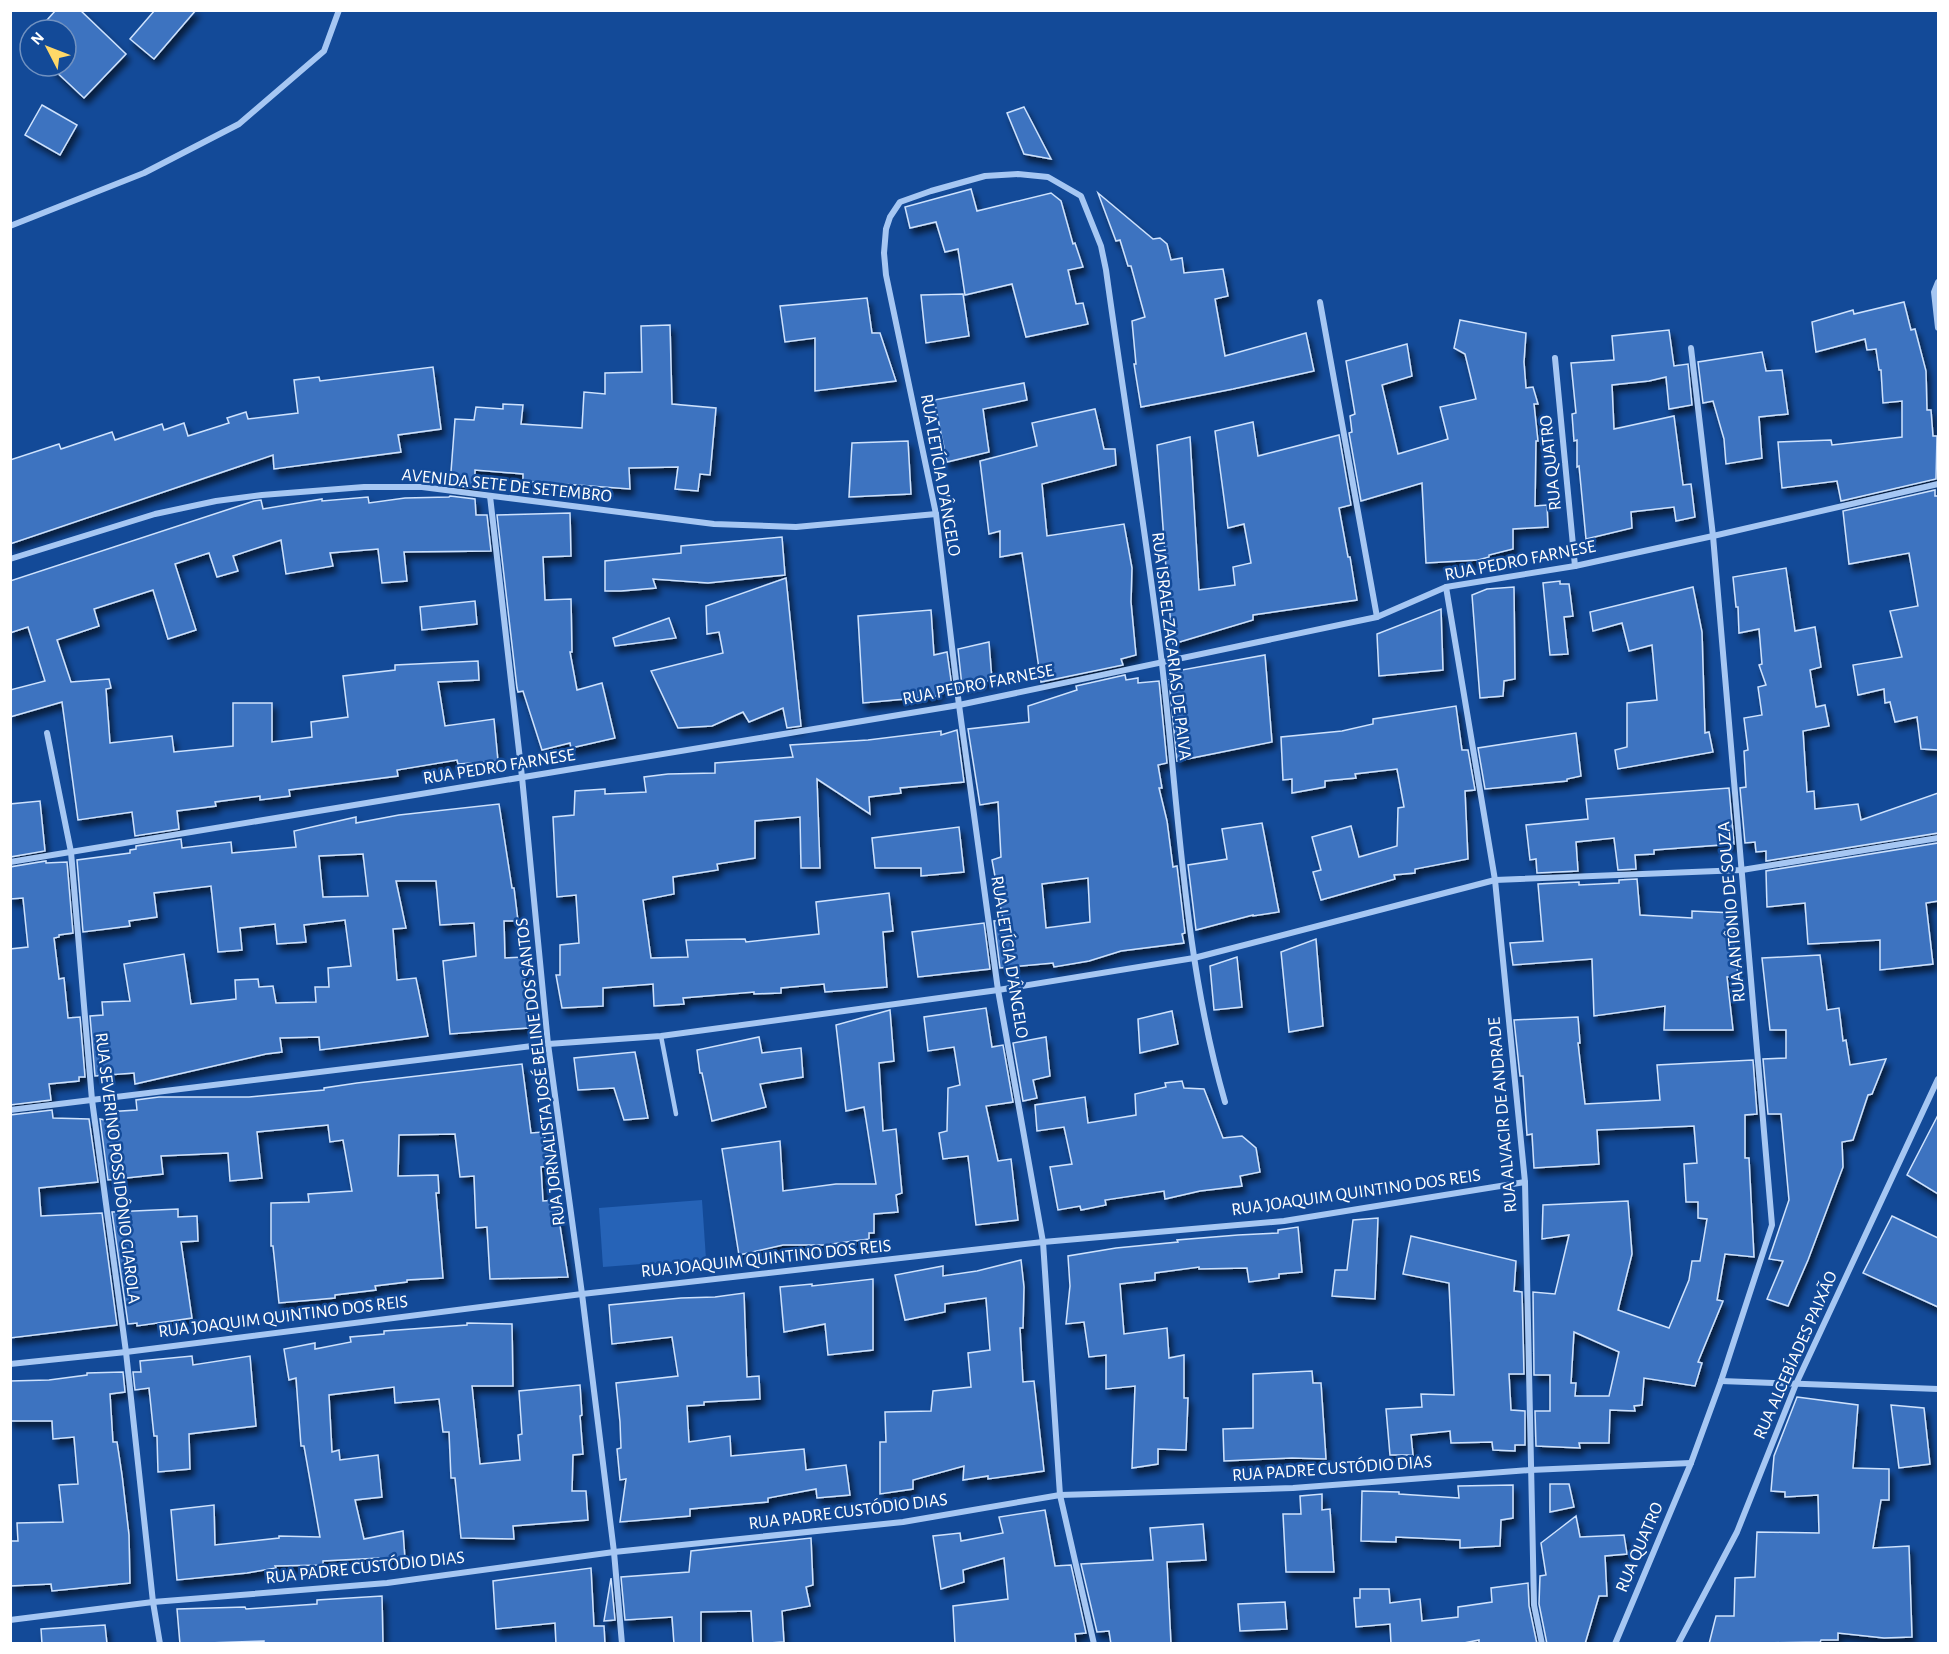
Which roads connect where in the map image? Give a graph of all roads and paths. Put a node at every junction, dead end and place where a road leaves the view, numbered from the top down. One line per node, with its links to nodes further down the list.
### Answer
1 (339, 10): 3 (street)
2 (1081, 196): 11 (street, RUA LETÍCIA D'ÂNGELO); 17 (street, RUA ISRAEL ZACARIAS DE PAIVA)
3 (10, 226)
4 (1938, 282): 6 (street)
5 (1320, 302): 16 (street)
6 (1938, 328)
7 (1691, 348): 12 (street, RUA ANTÔNIO DE SOUZA)
8 (1555, 358): 14 (street, RUA QUATRO)
9 (1938, 483): 12 (street, RUA PEDRO FARNESE)
10 (490, 496): 11 (street, AVENIDA SETE DE SETEMBRO); 13 (street, AVENIDA SETE DE SETEMBRO); 20 (street, RUA JORNALISTA JOSÉ BELINE DOS SANTOS)
11 (936, 514): 18 (street, RUA LETÍCIA D'ÂNGELO)
12 (1713, 536): 14 (street, RUA PEDRO FARNESE); 24 (street, RUA ANTÔNIO DE SOUZA)
13 (10, 559)
14 (1575, 566): 15 (street, RUA PEDRO FARNESE)
15 (1446, 587): 16 (street, RUA PEDRO FARNESE); 25 (street, RUA ALVACIR DE ANDRADE)
16 (1377, 617): 17 (street, RUA PEDRO FARNESE)
17 (1161, 662): 18 (street, RUA PEDRO FARNESE); 26 (street, RUA ISRAEL ZACARIAS DE PAIVA)
18 (959, 705): 20 (street, RUA PEDRO FARNESE); 27 (street, RUA LETÍCIA D'ÂNGELO)
19 (47, 733): 22 (street, RUA SEVERINO POSSIDÔNIO GIAROLA)
20 (522, 777): 22 (street, RUA PEDRO FARNESE); 29 (street, RUA JORNALISTA JOSÉ BELINE DOS SANTOS)
21 (1938, 838): 24 (street)
22 (71, 852): 23 (street, RUA PEDRO FARNESE); 31 (street, RUA SEVERINO POSSIDÔNIO GIAROLA)
23 (10, 862)
24 (1742, 870): 25 (street); 40 (street, RUA ANTÔNIO DE SOUZA)
25 (1496, 880): 26 (street); 35 (street, RUA ALVACIR DE ANDRADE)
26 (1194, 958): 27 (street); 32 (street, RUA ISRAEL ZACARIAS DE PAIVA)
27 (998, 990): 28 (street); 36 (street, RUA LETÍCIA D'ÂNGELO)
28 (661, 1036): 29 (street); 34 (lane)
29 (548, 1044): 31 (street); 37 (street, RUA JORNALISTA JOSÉ BELINE DOS SANTOS)
30 (1938, 1080): 41 (street, RUA ALCEBÍADES PAIXÃO)
31 (92, 1100): 33 (street); 38 (street, RUA SEVERINO POSSIDÔNIO GIAROLA)
32 (1225, 1102)
33 (10, 1110)
34 (676, 1114)
35 (1525, 1182): 36 (street, RUA JOAQUIM QUINTINO DOS REIS); 44 (street, RUA ALVACIR DE ANDRADE)
36 (1043, 1242): 37 (street, RUA JOAQUIM QUINTINO DOS REIS); 45 (street, RUA LETÍCIA D'ÂNGELO)
37 (582, 1294): 38 (street, RUA JOAQUIM QUINTINO DOS REIS); 46 (street, RUA JORNALISTA JOSÉ BELINE DOS SANTOS)
38 (126, 1352): 39 (street, RUA JOAQUIM QUINTINO DOS REIS); 47 (street, RUA SEVERINO POSSIDÔNIO GIAROLA)
39 (10, 1364)
40 (1721, 1381): 41 (street); 43 (street, RUA ANTÔNIO DE SOUZA)
41 (1796, 1384): 42 (street); 54 (street, RUA ALCEBÍADES PAIXÃO)
42 (1938, 1389)
43 (1691, 1463): 44 (street, RUA PADRE CUSTÓDIO DIAS); 53 (street, RUA QUATRO)
44 (1530, 1470): 45 (street, RUA PADRE CUSTÓDIO DIAS); 52 (street, RUA ALVACIR DE ANDRADE)
45 (1060, 1495): 46 (street, RUA PADRE CUSTÓDIO DIAS); 51 (street, RUA LETÍCIA D'ÂNGELO)
46 (614, 1552): 47 (street, RUA PADRE CUSTÓDIO DIAS); 50 (street, RUA JORNALISTA JOSÉ BELINE DOS SANTOS)
47 (153, 1602): 48 (street, RUA PADRE CUSTÓDIO DIAS); 49 (street, RUA SEVERINO POSSIDÔNIO GIAROLA)
48 (10, 1620)
49 (160, 1644)
50 (622, 1644)
51 (1094, 1644)
52 (1542, 1644)
53 (1615, 1644)
54 (1678, 1644)

